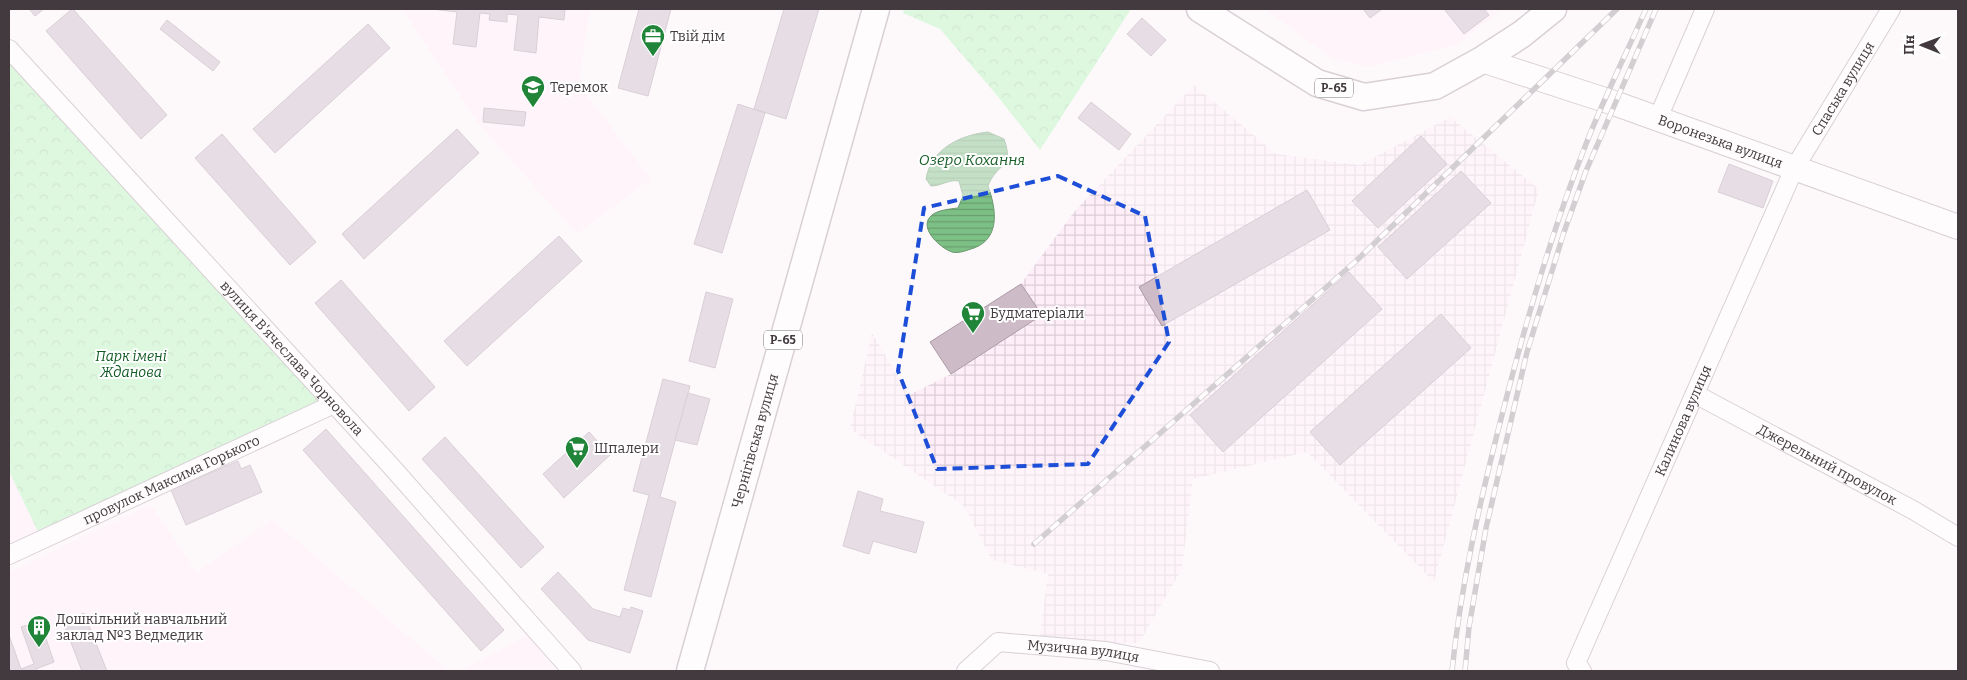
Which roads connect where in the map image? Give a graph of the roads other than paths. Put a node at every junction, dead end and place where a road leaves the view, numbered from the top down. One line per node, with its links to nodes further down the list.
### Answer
1 (876, 9): 16 (main road, Чернігівська вулиця / Р-65)
2 (1200, 9): 7 (main road, Р-65)
3 (1553, 9): 7 (main road, Р-65)
4 (1705, 9): 8 (street)
5 (1891, 9): 9 (street, Спаська вулиця)
6 (9, 49): 12 (street, вулиця В'ячеслава Чорновола)
7 (1482, 60): 8 (main road, Воронезька вулиця)
8 (1658, 118): 9 (main road, Воронезька вулиця)
9 (1794, 169): 10 (main road, Воронезька вулиця); 11 (street, Калинова вулиця)
10 (1958, 227)
11 (1695, 394): 13 (street, Джерельний провулок); 19 (street, Калинова вулиця)
12 (334, 404): 14 (street, провулок Максима Горького); 15 (street, вулиця В'ячеслава Чорновола)
13 (1958, 537)
14 (9, 555)
15 (572, 671)
16 (690, 671)
17 (966, 671): 18 (street, Музична вулиця)
18 (1210, 671)
19 (1582, 671)

